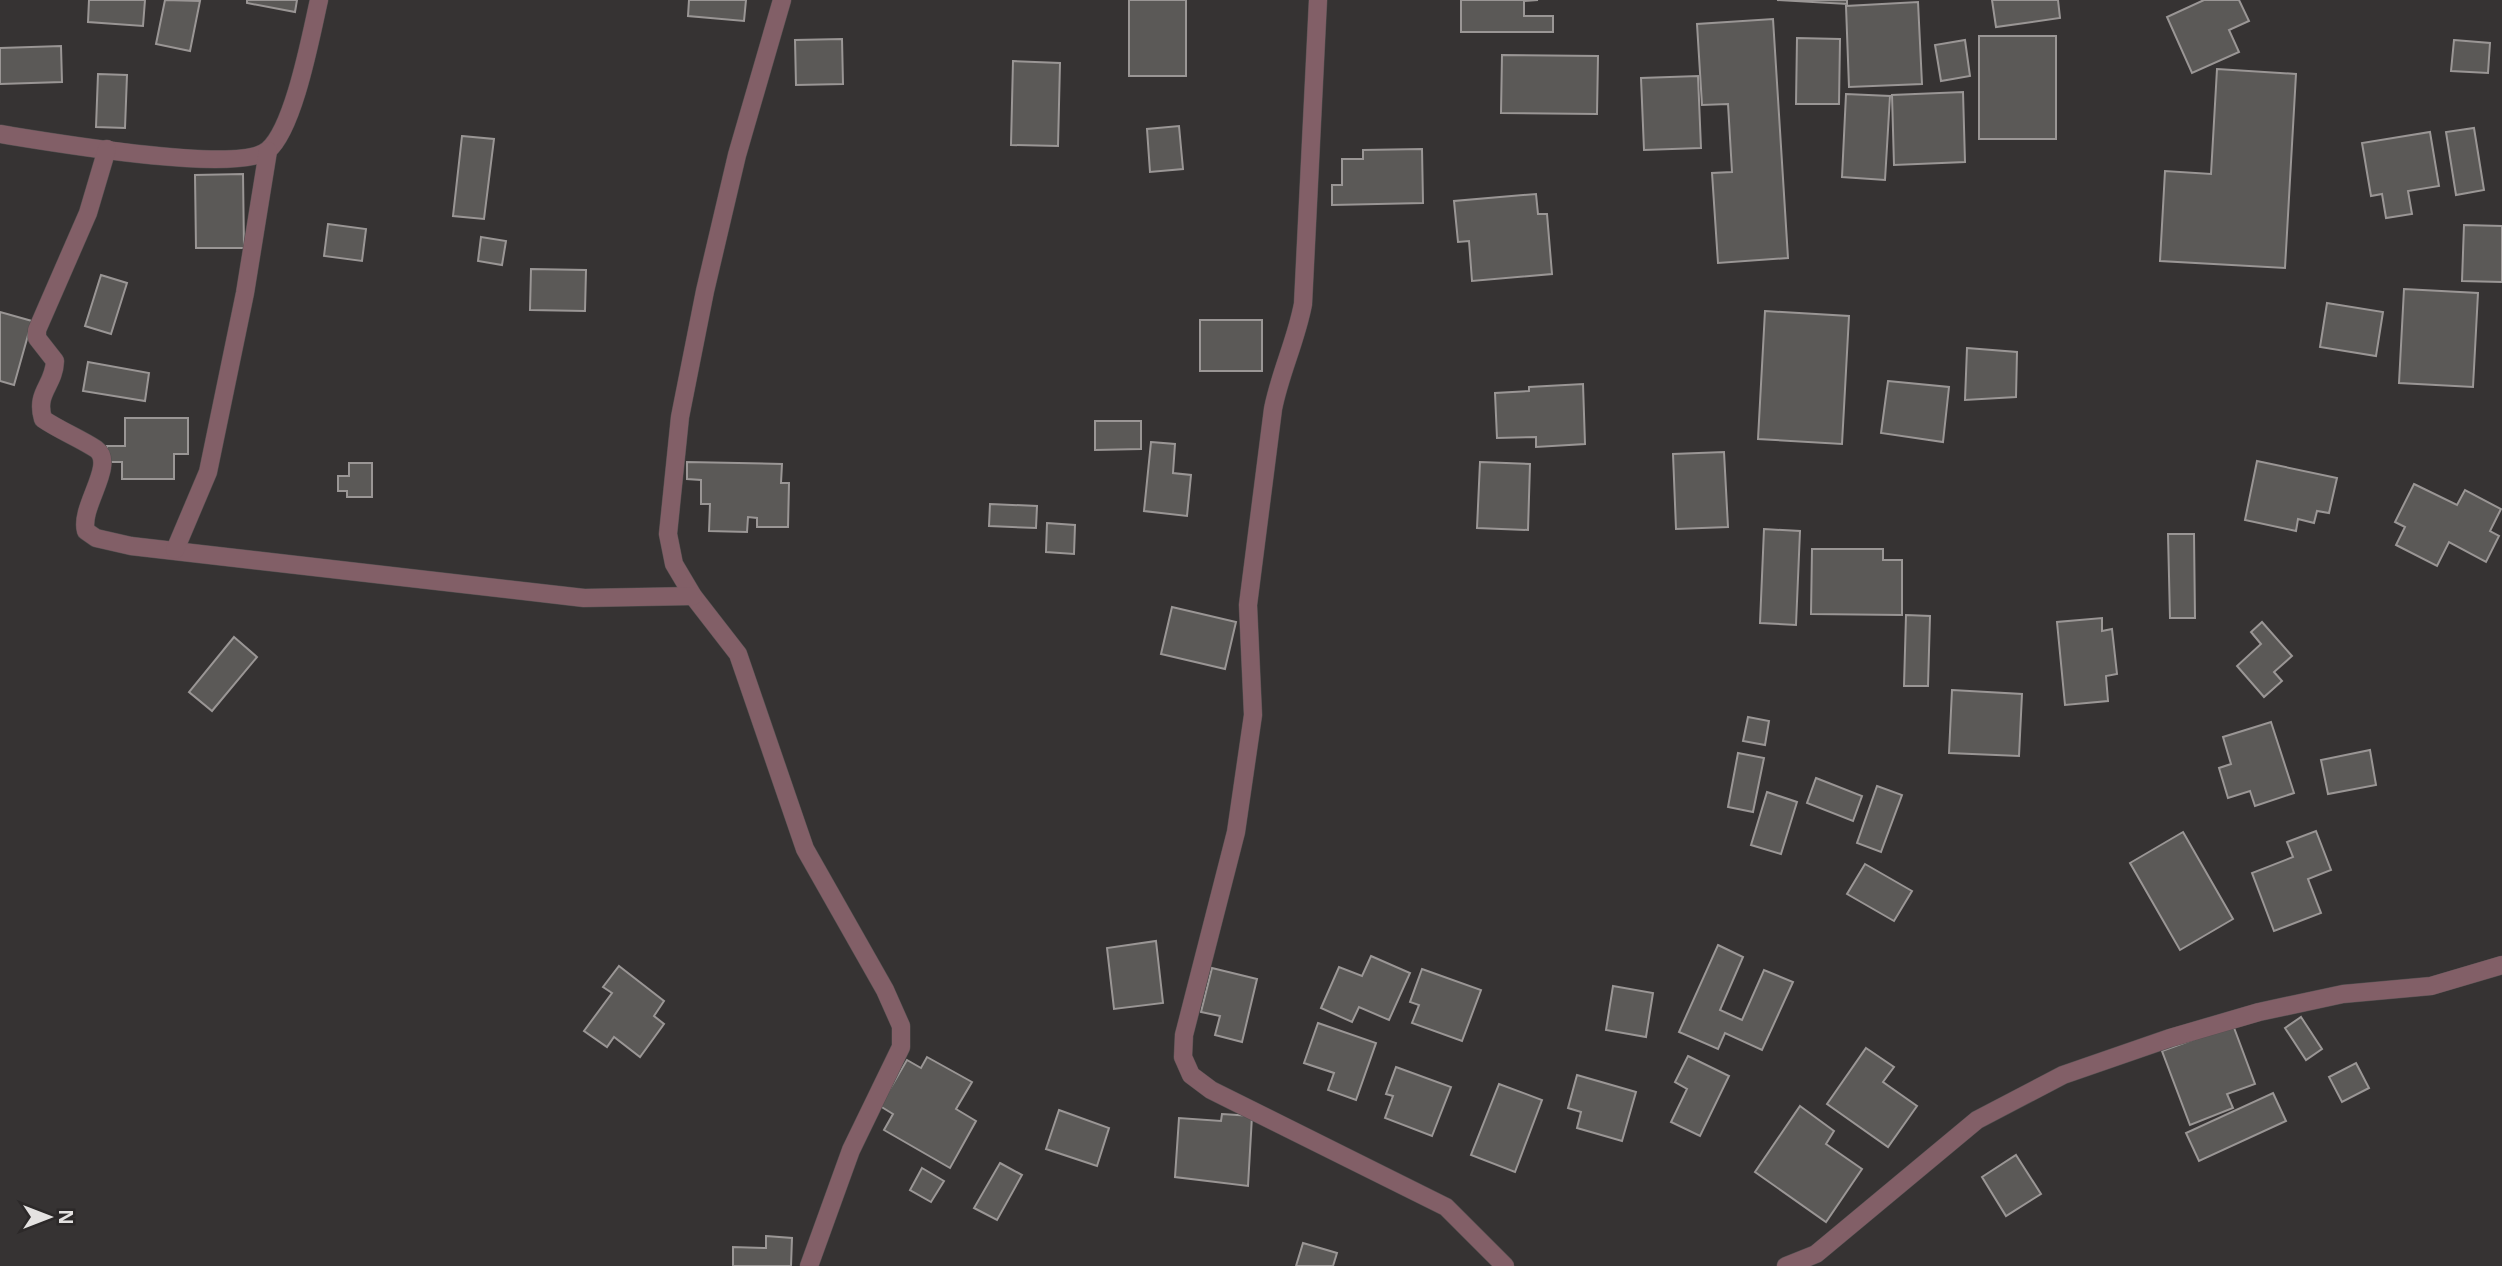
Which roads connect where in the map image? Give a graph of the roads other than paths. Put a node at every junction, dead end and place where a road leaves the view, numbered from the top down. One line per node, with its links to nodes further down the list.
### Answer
1 (319, 0): 6 (street)
2 (782, 0): 8 (street)
3 (1318, 0): 11 (street)
4 (0, 134): 5 (street)
5 (107, 149): 6 (street); 7 (street)
6 (268, 151): 7 (street)
7 (175, 550): 8 (street)
8 (693, 596): 10 (street)
9 (2502, 965): 12 (street)
10 (809, 1266)
11 (1505, 1266)
12 (1786, 1266)

